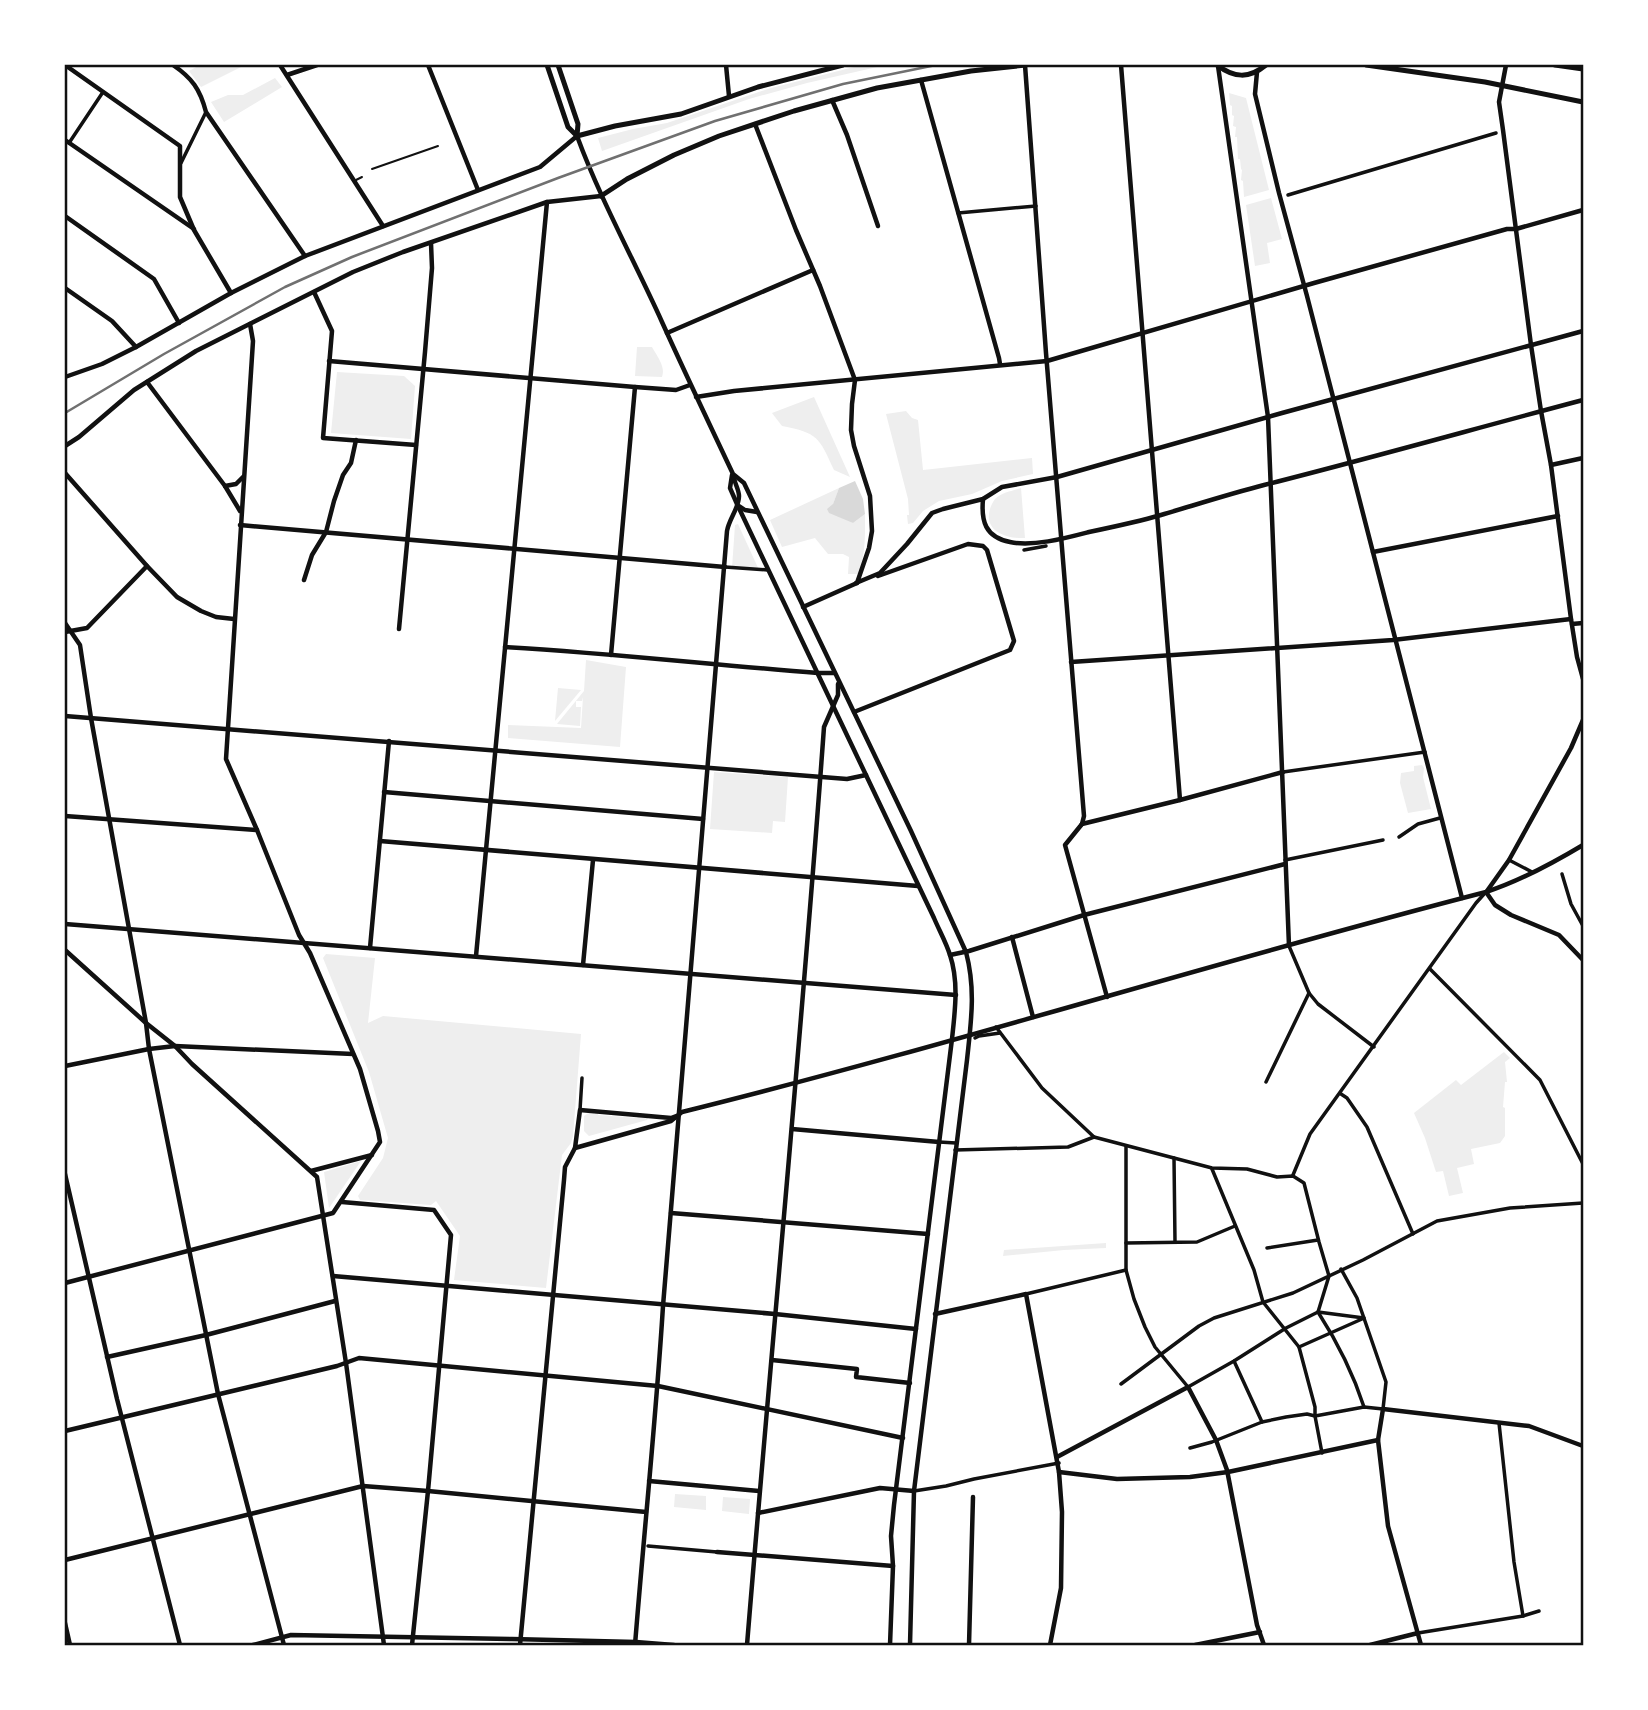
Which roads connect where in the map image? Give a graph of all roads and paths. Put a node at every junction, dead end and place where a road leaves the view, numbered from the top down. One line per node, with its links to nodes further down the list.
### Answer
1 (65, 65): 22 (street)
2 (173, 65): 26 (street)
3 (280, 65): 19 (street)
4 (317, 65): 19 (street)
5 (428, 65): 36 (street)
6 (547, 65): 29 (street)
7 (558, 65): 29 (street)
8 (726, 65): 23 (street)
9 (842, 65): 23 (street)
10 (1026, 65): 20 (street); 40 (street)
11 (1121, 65): 59 (street)
12 (1266, 65): 18 (street)
13 (1366, 65): 21 (street)
14 (1506, 65): 21 (street)
15 (1555, 65): 17 (street)
16 (1218, 66): 18 (street); 55 (street)
17 (1583, 69)
18 (1257, 72): 51 (street)
19 (287, 75): 35 (street)
20 (921, 80): 24 (street); 42 (street)
21 (1501, 85): 25 (street); 46 (street)
22 (103, 92): 30 (street); 32 (street)
23 (729, 96): 29 (street)
24 (832, 100): 27 (street); 45 (street)
25 (1583, 102)
26 (206, 112): 32 (street); 49 (street)
27 (755, 124): 38 (street); 50 (street)
28 (1496, 133): 37 (street)
29 (577, 136): 36 (street); 38 (street)
30 (67, 142): 47 (street)
31 (438, 146): 33 (lane)
32 (181, 163): 47 (street)
33 (372, 169)
34 (362, 177): 35 (lane)
35 (355, 180): 44 (street)
36 (478, 190): 44 (street)
37 (1288, 195)
38 (601, 196): 39 (street); 60 (street)
39 (547, 202): 48 (street); 68 (street)
40 (1035, 206): 42 (street); 64 (street)
41 (1583, 210): 46 (street)
42 (958, 213): 65 (street)
43 (65, 216): 56 (street)
44 (383, 226): 49 (street)
45 (878, 226)
46 (1516, 229): 51 (street); 61 (street)
47 (194, 230): 54 (street)
48 (431, 243): 53 (street); 66 (street)
49 (305, 256): 54 (street)
50 (813, 270): 60 (street); 69 (street)
51 (1305, 286): 55 (street); 74 (street)
52 (65, 288): 62 (street)
53 (314, 292): 57 (street); 63 (street)
54 (231, 293): 56 (street)
55 (1253, 301): 59 (street); 77 (street)
56 (179, 323): 62 (street)
57 (250, 324): 70 (street); 87 (street)
58 (1583, 331): 61 (street)
59 (1143, 332): 64 (street); 81 (street)
60 (667, 333): 71 (street)
61 (1531, 345): 74 (street); 76 (street)
62 (136, 347): 67 (street)
63 (329, 361): 66 (street); 78 (street)
64 (1047, 361): 65 (street); 88 (street)
65 (1000, 364): 69 (street)
66 (424, 369): 68 (street); 79 (street)
67 (65, 377)
68 (530, 377): 72 (street); 102 (street)
69 (855, 380): 73 (street); 110 (street)
70 (147, 382): 80 (street); 90 (street)
71 (690, 385): 72 (street); 73 (street)
72 (635, 387): 105 (street)
73 (696, 397): 86 (street)
74 (1334, 399): 77 (street); 83 (street)
75 (1583, 400): 76 (street)
76 (1541, 411): 83 (street); 84 (street)
77 (1268, 416): 81 (street); 89 (street)
78 (356, 440): 79 (street); 98 (street)
79 (416, 445): 99 (street)
80 (65, 446)
81 (1151, 450): 88 (street); 95 (street)
82 (1583, 458): 84 (street)
83 (1350, 464): 89 (street); 104 (street)
84 (1551, 465): 96 (street)
85 (65, 473): 106 (street)
86 (733, 474): 92 (street); 94 (street)
87 (243, 476): 90 (street); 93 (street)
88 (1057, 477): 91 (street); 100 (street)
89 (1271, 483): 95 (street); 120 (street)
90 (225, 486): 93 (street)
91 (983, 499): 100 (street); 110 (street)
92 (737, 504): 94 (street); 107 (street); 108 (street)
93 (241, 512): 97 (street)
94 (758, 512): 111 (street)
95 (1157, 516): 100 (street); 122 (street)
96 (1558, 516): 104 (street); 113 (street)
97 (240, 525): 98 (street); 112 (street)
98 (326, 532): 99 (street); 109 (street)
99 (408, 539): 102 (street); 116 (street)
100 (1062, 539): 123 (street)
101 (1046, 546): 103 (street)
102 (514, 548): 105 (street); 119 (street)
103 (1024, 550)
104 (1373, 552): 118 (street)
105 (620, 558): 107 (street); 121 (street)
106 (147, 566): 112 (street); 117 (street)
107 (725, 567): 108 (street); 124 (street)
108 (769, 570): 125 (street)
109 (304, 580)
110 (856, 583): 111 (street); 130 (street)
111 (803, 607): 126 (street)
112 (234, 619): 134 (street)
113 (1572, 622): 115 (street); 118 (street); 127 (street)
114 (65, 623): 117 (street)
115 (1583, 623)
116 (399, 629)
117 (68, 631): 132 (street)
118 (1396, 640): 120 (street); 137 (street)
119 (505, 647): 121 (street); 136 (street)
120 (1277, 648): 122 (street); 139 (street)
121 (611, 655): 124 (street)
122 (1168, 655): 123 (street); 143 (street)
123 (1071, 662): 149 (street)
124 (716, 666): 125 (street); 138 (street)
125 (818, 673): 126 (street); 129 (street)
126 (834, 673): 128 (street)
127 (1583, 679)
128 (838, 680): 129 (street); 130 (street)
129 (833, 705): 140 (street); 141 (street)
130 (854, 712): 175 (street)
131 (65, 716): 132 (street)
132 (91, 718): 134 (street); 148 (street)
133 (1583, 720): 157 (street)
134 (228, 729): 135 (street); 150 (street)
135 (389, 741): 136 (street); 142 (street)
136 (496, 750): 138 (street); 144 (street)
137 (1425, 752): 139 (street); 165 (street)
138 (706, 768): 141 (street); 147 (street)
139 (1283, 772): 143 (street); 158 (street)
140 (866, 775): 141 (street); 163 (street)
141 (821, 776): 162 (street)
142 (384, 792): 144 (street); 153 (street)
143 (1180, 800): 149 (street)
144 (491, 801): 147 (street); 155 (street)
145 (65, 816): 148 (street)
146 (1440, 818): 151 (street)
147 (703, 819): 159 (street)
148 (110, 820): 150 (street); 169 (street)
149 (1082, 824): 166 (street)
150 (257, 830): 171 (street)
151 (1399, 837)
152 (1383, 840): 158 (street)
153 (380, 841): 155 (street); 173 (street)
154 (1583, 845): 160 (street)
155 (486, 850): 156 (street); 177 (street)
156 (593, 860): 159 (street); 179 (street)
157 (1509, 860): 160 (street); 164 (street)
158 (1285, 862): 166 (street); 172 (street)
159 (699, 867): 162 (street); 181 (street)
160 (1532, 872): 164 (street)
161 (1562, 874): 168 (street)
162 (813, 877): 163 (street); 182 (street)
163 (918, 886): 176 (street)
164 (1486, 892): 165 (street); 178 (street); 180 (street)
165 (1462, 898): 172 (street)
166 (1084, 915): 170 (street); 185 (street)
167 (65, 924): 169 (street)
168 (1583, 926)
169 (130, 929): 171 (street); 187 (street)
170 (1012, 937): 175 (street); 186 (street)
171 (305, 943): 173 (street); 195 (street)
172 (1289, 946): 183 (street); 185 (street)
173 (370, 948): 177 (street)
174 (65, 950): 187 (street)
175 (965, 952): 176 (street); 190 (street)
176 (950, 955): 184 (street)
177 (477, 956): 179 (street)
178 (1583, 960)
179 (583, 965): 181 (street)
180 (1430, 969): 193 (street); 212 (street)
181 (691, 973): 182 (street); 202 (street)
182 (805, 982): 184 (street); 198 (street)
183 (1308, 993): 193 (street); 199 (street)
184 (956, 995): 191 (street)
185 (1107, 997): 186 (street)
186 (1032, 1017): 188 (street)
187 (146, 1023): 192 (street); 194 (street)
188 (996, 1027): 189 (street); 190 (street)
189 (1001, 1033): 190 (street); 204 (street)
190 (972, 1036): 191 (street); 206 (street)
191 (952, 1039): 198 (street); 205 (street)
192 (175, 1046): 194 (street); 195 (street); 214 (street)
193 (1374, 1047): 200 (street)
194 (149, 1049): 196 (street); 229 (street)
195 (353, 1054): 210 (street)
196 (65, 1066)
197 (582, 1078): 201 (street)
198 (797, 1082): 202 (street); 203 (street)
199 (1266, 1082)
200 (1340, 1093): 216 (street); 224 (street)
201 (580, 1110): 202 (street); 208 (street)
202 (679, 1115): 208 (street); 219 (street)
203 (792, 1129): 205 (street); 221 (street)
204 (1094, 1137): 207 (street); 209 (street)
205 (939, 1142): 206 (street); 223 (street)
206 (956, 1143): 209 (street)
207 (1126, 1146): 211 (street); 227 (street)
208 (575, 1148): 238 (street)
209 (955, 1150): 244 (street)
210 (373, 1154): 214 (street); 217 (street)
211 (1174, 1158): 213 (street); 226 (street)
212 (1583, 1164)
213 (1212, 1168): 216 (street); 222 (street)
214 (311, 1171): 220 (street)
215 (65, 1174): 234 (street)
216 (1293, 1175): 225 (street)
217 (342, 1202): 220 (street); 236 (street)
218 (1583, 1203): 224 (street)
219 (671, 1213): 221 (street); 241 (street)
220 (324, 1217): 229 (street); 232 (street)
221 (782, 1222): 223 (street); 243 (street)
222 (1235, 1226): 226 (street); 240 (street)
223 (928, 1234): 246 (street)
224 (1413, 1234): 230 (street)
225 (1318, 1240): 228 (street); 233 (street)
226 (1175, 1242): 227 (street)
227 (1126, 1243): 231 (street)
228 (1267, 1248)
229 (190, 1250): 234 (street); 249 (street)
230 (1341, 1269): 233 (street); 245 (street)
231 (1126, 1270): 237 (street); 251 (street)
232 (333, 1276): 236 (street); 239 (street)
233 (1329, 1276): 240 (street); 242 (street)
234 (89, 1277): 235 (street); 252 (street)
235 (65, 1283)
236 (446, 1285): 238 (street); 256 (street)
237 (1026, 1294): 244 (street); 278 (street)
238 (552, 1295): 241 (street); 257 (street)
239 (335, 1301): 249 (street); 255 (street)
240 (1261, 1301): 247 (street); 251 (street)
241 (663, 1306): 243 (street); 260 (street)
242 (1318, 1312): 245 (street); 247 (street); 248 (street)
243 (775, 1314): 246 (street); 253 (street)
244 (935, 1314): 286 (street)
245 (1364, 1320): 248 (street); 266 (street)
246 (916, 1329): 258 (street)
247 (1284, 1329): 250 (street); 254 (street)
248 (1332, 1334): 250 (street); 265 (street)
249 (206, 1335): 252 (street); 262 (street)
250 (1299, 1347): 268 (street)
251 (1161, 1355): 259 (street); 261 (street)
252 (107, 1357): 267 (street)
253 (772, 1360): 258 (street); 264 (street)
254 (1234, 1361): 261 (street); 269 (street)
255 (346, 1363): 256 (street); 262 (street); 282 (street)
256 (440, 1366): 257 (street); 284 (street)
257 (546, 1375): 260 (street); 288 (street)
258 (910, 1383): 272 (street)
259 (1121, 1384)
260 (658, 1386): 264 (street); 281 (street)
261 (1188, 1387): 263 (street); 273 (street); 278 (street)
262 (218, 1394): 267 (street); 291 (street)
263 (1188, 1394)
264 (766, 1408): 272 (street); 285 (street)
265 (1364, 1408): 266 (street); 268 (street)
266 (1383, 1409): 270 (street); 274 (street)
267 (121, 1416): 271 (street); 292 (street)
268 (1315, 1416): 269 (street); 277 (street)
269 (1262, 1422): 273 (street)
270 (1499, 1423): 275 (street); 299 (street)
271 (65, 1431)
272 (903, 1438): 283 (street)
273 (1216, 1440): 276 (street); 280 (street)
274 (1378, 1440): 277 (street); 302 (street)
275 (1583, 1446)
276 (1190, 1448)
277 (1322, 1453): 280 (street)
278 (1058, 1460): 279 (street); 286 (street)
279 (1059, 1472): 280 (street); 319 (street)
280 (1228, 1472): 301 (street)
281 (649, 1481): 285 (street); 289 (street)
282 (363, 1486): 284 (street); 291 (street); 303 (street)
283 (895, 1489): 286 (street); 290 (street); 297 (street)
284 (428, 1491): 288 (street); 304 (street)
285 (759, 1491): 290 (street)
286 (914, 1491): 317 (street)
287 (973, 1497): 318 (street)
288 (533, 1502): 289 (street); 306 (street)
289 (646, 1512): 307 (street)
290 (758, 1513): 295 (street)
291 (250, 1514): 292 (street); 305 (street)
292 (153, 1539): 296 (street); 309 (street)
293 (648, 1546): 294 (street)
294 (717, 1552): 295 (street)
295 (754, 1555): 297 (street); 315 (street)
296 (65, 1560)
297 (893, 1566): 316 (street)
298 (1539, 1611): 299 (street)
299 (1523, 1616): 302 (street)
300 (65, 1623): 308 (street)
301 (1260, 1632): 320 (street); 321 (street)
302 (1418, 1633): 322 (street); 323 (street)
303 (383, 1636): 304 (street); 305 (street); 312 (street)
304 (412, 1638): 306 (street); 313 (street)
305 (282, 1639): 310 (street); 311 (street)
306 (520, 1642): 307 (street)
307 (636, 1644): 314 (street)
308 (71, 1645)
309 (180, 1645)
310 (254, 1645)
311 (284, 1645)
312 (384, 1645)
313 (412, 1645)
314 (674, 1645)
315 (747, 1645)
316 (890, 1645)
317 (910, 1645)
318 (969, 1645)
319 (1050, 1645)
320 (1195, 1645)
321 (1264, 1645)
322 (1370, 1645)
323 (1421, 1645)

